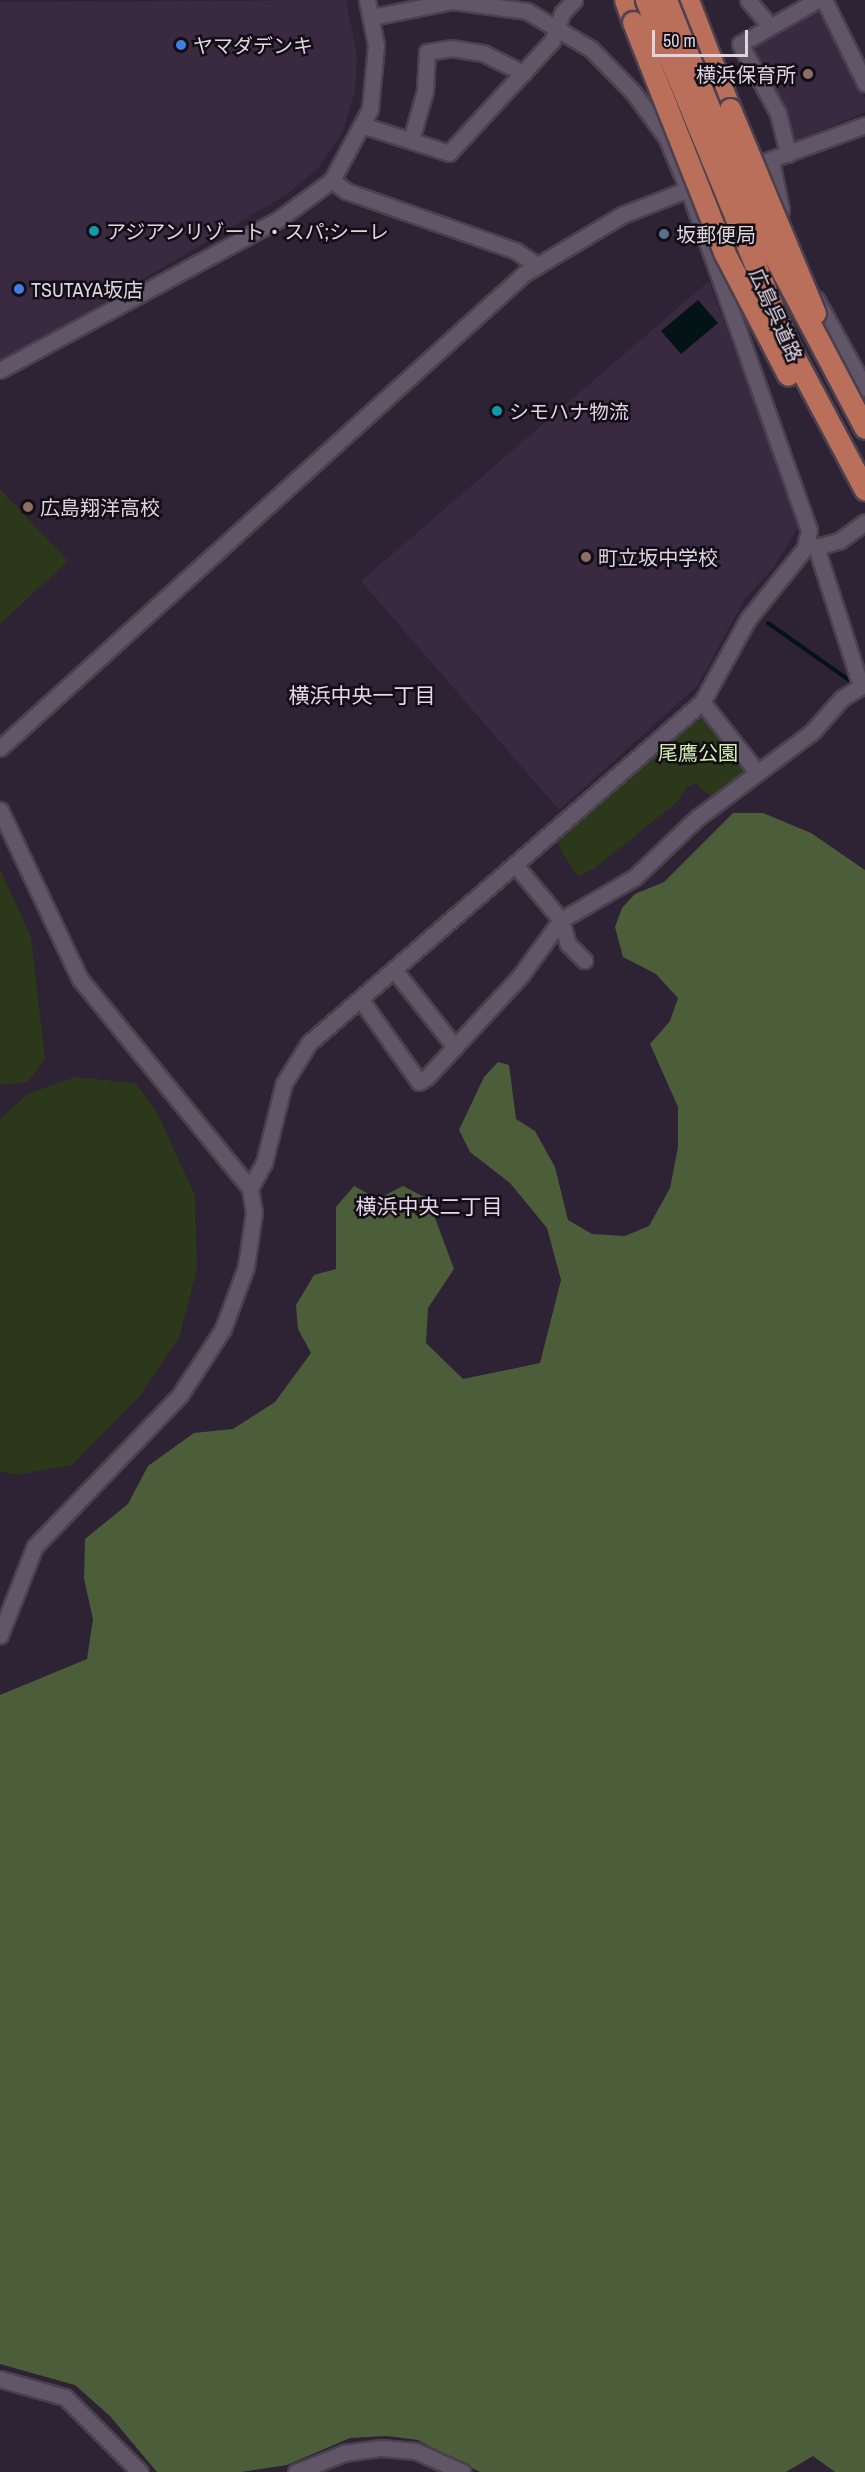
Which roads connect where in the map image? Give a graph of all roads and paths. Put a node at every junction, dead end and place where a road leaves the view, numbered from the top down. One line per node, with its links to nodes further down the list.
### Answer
1 (367, 0): 10 (street)
2 (574, 0): 11 (street)
3 (625, 0): 28 (highway, bridge)
4 (646, 0): 27 (highway, 広島呉道路, bridge)
5 (666, 0): 26 (highway, 広島呉道路, bridge)
6 (688, 0): 25 (highway, bridge)
7 (748, 0): 12 (street)
8 (817, 0): 12 (street)
9 (824, 0): 14 (street)
10 (372, 17): 11 (street); 16 (street)
11 (558, 25): 13 (street); 21 (street)
12 (770, 26): 18 (street)
13 (523, 73): 17 (street); 17 (street)
14 (865, 83)
15 (865, 125): 18 (street)
16 (365, 126): 17 (street); 20 (street)
17 (411, 140)
18 (788, 154): 19 (street)
19 (771, 160): 21 (street); 24 (street)
20 (332, 180): 22 (street); 23 (street)
21 (688, 189): 22 (street); 30 (street)
22 (537, 265): 33 (street)
23 (0, 370)
24 (865, 388)
25 (865, 402)
26 (865, 428)
27 (865, 490)
28 (865, 500)
29 (865, 522): 30 (street)
30 (811, 544): 31 (street); 32 (street)
31 (863, 685): 34 (street)
32 (702, 702): 34 (street); 36 (street)
33 (0, 748)
34 (758, 772): 37 (street)
35 (0, 810): 42 (street)
36 (516, 866): 37 (street); 39 (street)
37 (561, 920): 38 (street); 41 (street)
38 (584, 960)
39 (394, 970): 40 (street); 41 (street)
40 (361, 1000): 41 (street); 42 (street)
41 (455, 1047)
42 (250, 1188): 43 (street)
43 (0, 1635)
44 (0, 2379): 45 (street)
45 (140, 2472)
46 (296, 2472): 47 (street)
47 (463, 2472)

